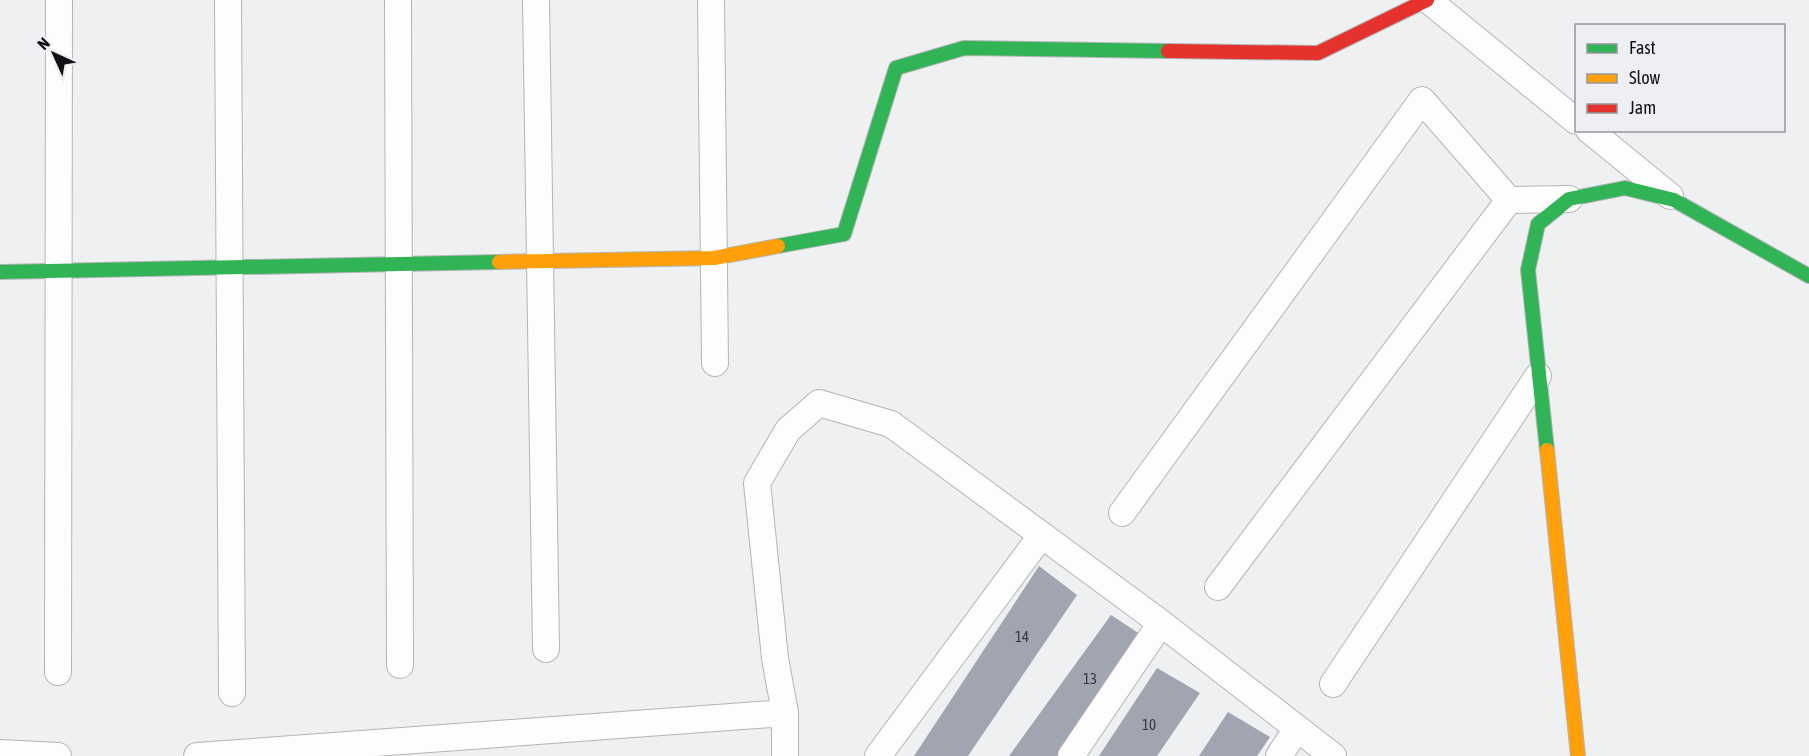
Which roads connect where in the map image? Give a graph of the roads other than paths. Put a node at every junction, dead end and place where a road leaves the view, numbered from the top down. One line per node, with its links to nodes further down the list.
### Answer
1 (59, 0): 16 (street)
2 (228, 0): 15 (street)
3 (398, 0): 14 (street)
4 (536, 0): 13 (street)
5 (711, 0): 12 (street)
6 (1428, 0): 7 (street); 12 (street)
7 (1575, 120)
8 (1591, 132): 11 (street)
9 (1569, 199): 10 (street); 11 (street); 20 (street)
10 (1509, 200): 21 (street); 23 (street)
11 (1674, 200): 18 (street)
12 (714, 258): 13 (street); 19 (street)
13 (540, 262): 14 (street); 25 (street)
14 (399, 264): 15 (street); 26 (street)
15 (230, 268): 16 (street); 29 (street)
16 (59, 271): 17 (street); 27 (street)
17 (0, 272)
18 (1809, 276)
19 (715, 363)
20 (1538, 376): 28 (street); 41 (street)
21 (1122, 513)
22 (1041, 536): 24 (street); 30 (street); 37 (street)
23 (1218, 587)
24 (1161, 623): 31 (street); 38 (street)
25 (546, 649)
26 (400, 664)
27 (58, 672)
28 (1334, 684)
29 (232, 693)
30 (785, 713): 33 (street); 36 (street)
31 (1296, 730): 39 (street); 40 (street)
32 (0, 753): 34 (street)
33 (310, 753): 35 (street)
34 (58, 756)
35 (197, 756)
36 (785, 756)
37 (878, 756)
38 (1071, 756)
39 (1279, 756)
40 (1333, 756)
41 (1578, 756)

